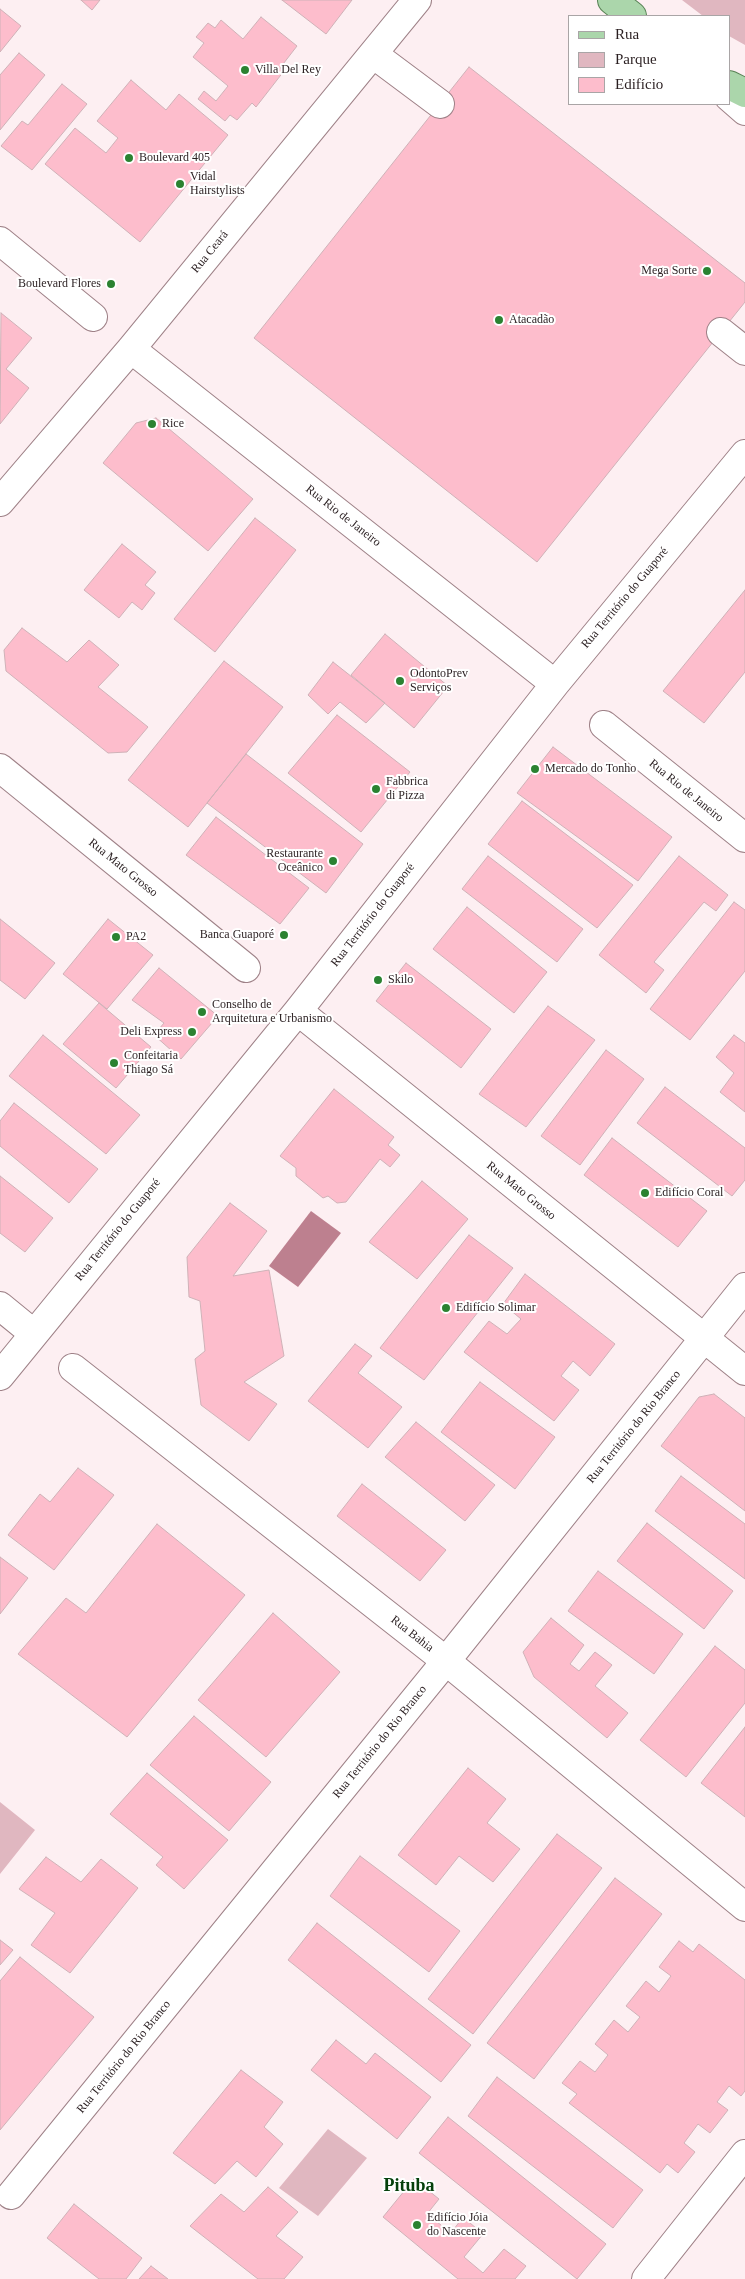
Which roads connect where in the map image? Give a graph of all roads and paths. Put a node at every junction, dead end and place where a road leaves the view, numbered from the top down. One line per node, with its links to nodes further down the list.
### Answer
1 (417, 0): 4 (street, Rua Ceará)
2 (612, 0): 3 (main road)
3 (631, 15)
4 (373, 54): 8 (street); 13 (street, Rua Ceará)
5 (730, 86): 6 (main road)
6 (745, 93)
7 (730, 98): 9 (street)
8 (440, 104)
9 (745, 111)
10 (0, 241): 11 (street)
11 (93, 317)
12 (721, 332): 14 (street)
13 (131, 349): 16 (street, Rua Ceará); 17 (street, Rua Rio de Janeiro)
14 (745, 351)
15 (745, 454): 17 (street, Rua Território do Guaporé)
16 (0, 502)
17 (555, 684): 22 (street, Rua Território do Guaporé)
18 (604, 725): 20 (street, Rua Rio de Janeiro)
19 (0, 768): 21 (street, Rua Mato Grosso)
20 (745, 838)
21 (246, 968)
22 (298, 1011): 25 (street, Rua Território do Guaporé); 26 (street, Rua Mato Grosso)
23 (745, 1287): 26 (street, Rua Território do Rio Branco)
24 (0, 1306): 25 (street)
25 (33, 1333): 29 (street, Rua Território do Guaporé)
26 (704, 1338): 28 (street, Rua Mato Grosso); 30 (street, Rua Território do Rio Branco)
27 (73, 1368): 30 (street, Rua Bahia)
28 (745, 1371)
29 (0, 1376)
30 (446, 1661): 31 (street, Rua Bahia); 33 (street, Rua Território do Rio Branco)
31 (745, 1907)
32 (745, 2154): 34 (street)
33 (11, 2195)
34 (646, 2279)

